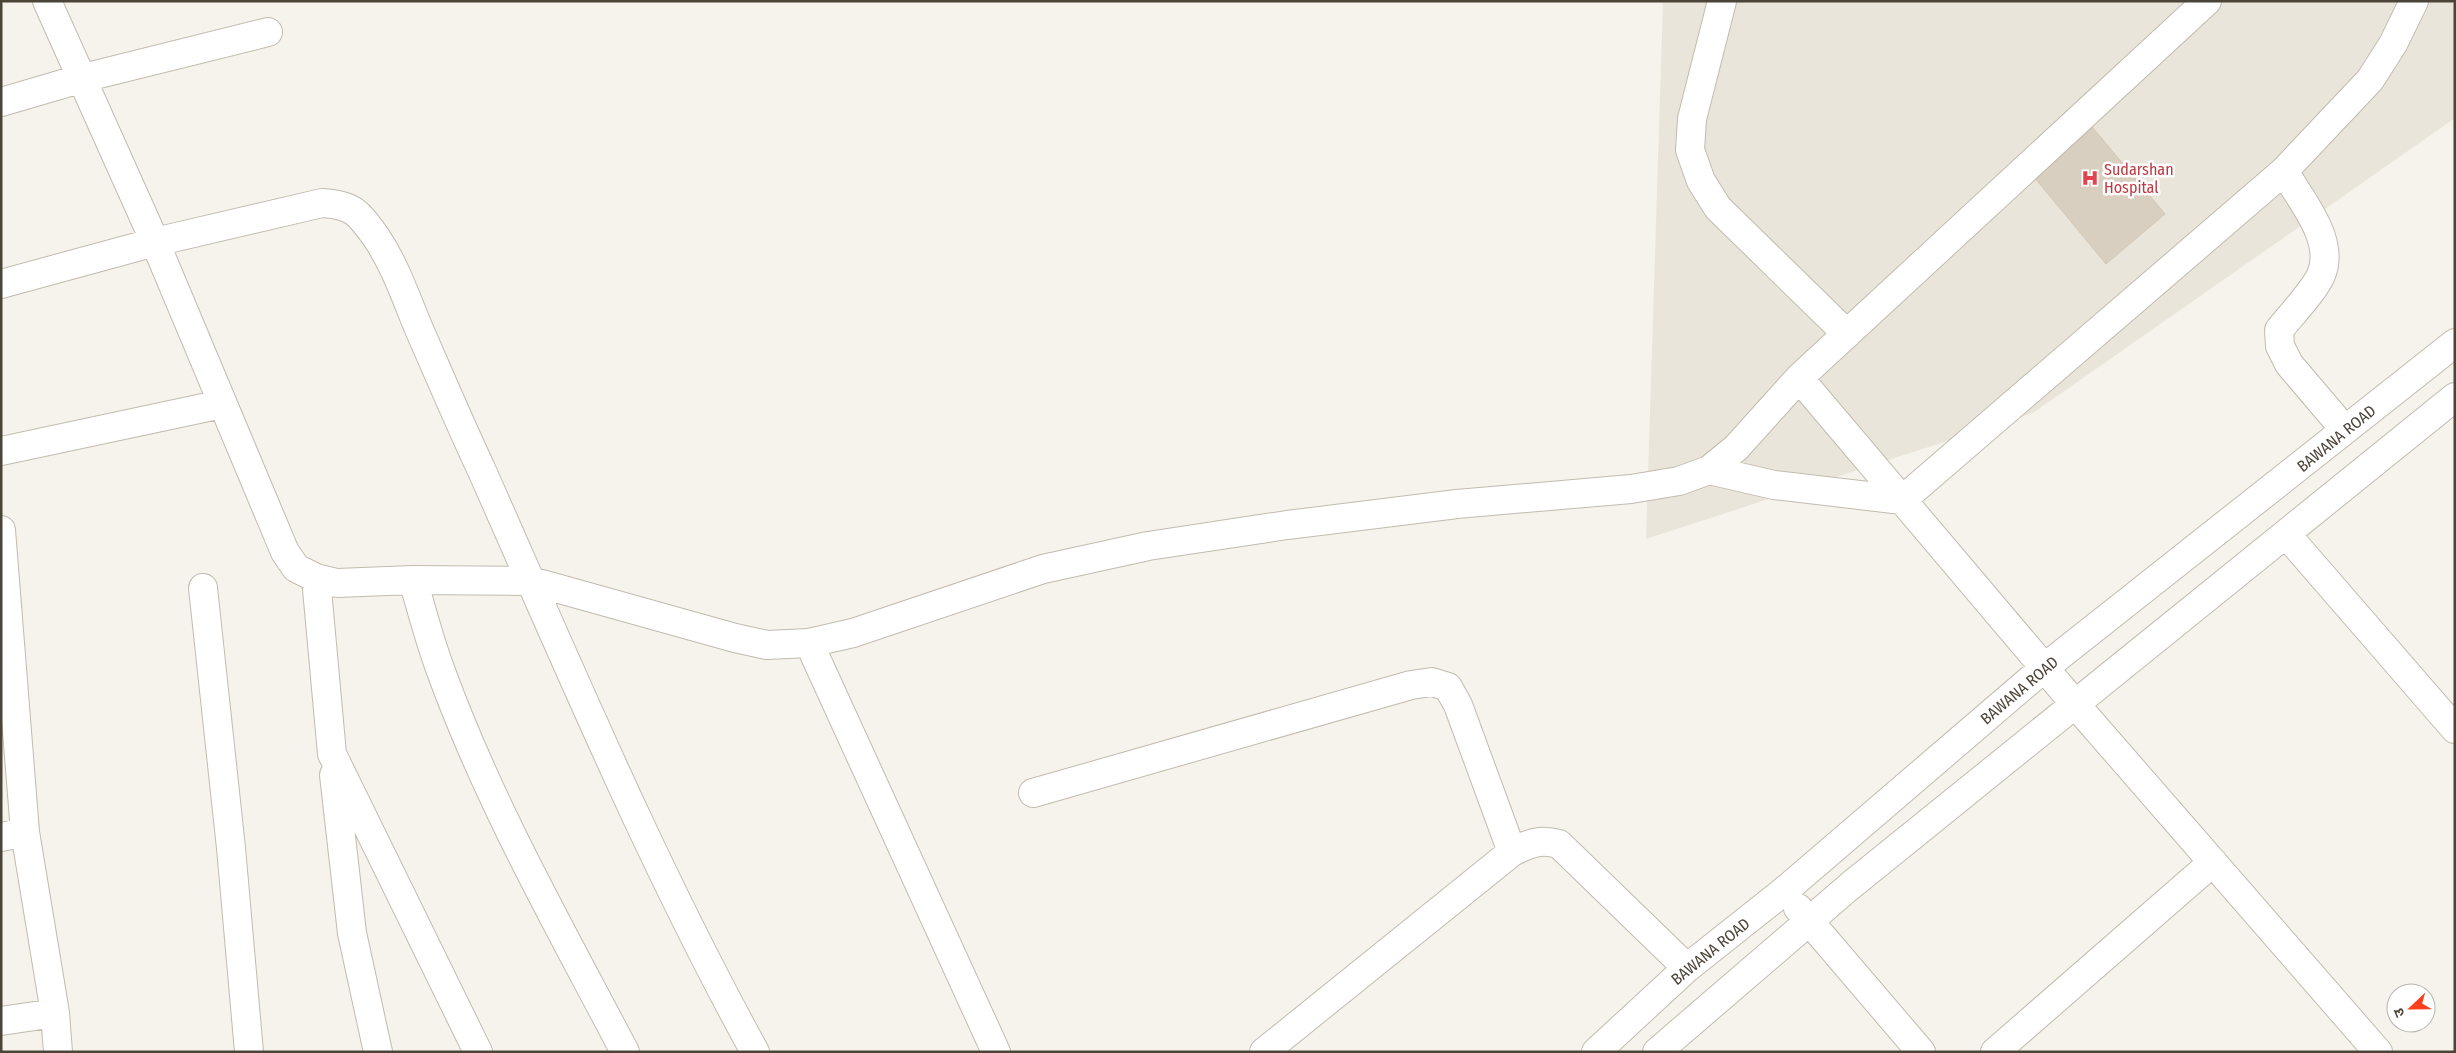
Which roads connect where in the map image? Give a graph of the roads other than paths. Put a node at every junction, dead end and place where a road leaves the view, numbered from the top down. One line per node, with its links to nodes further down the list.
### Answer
1 (47, 1): 6 (street)
2 (1722, 1): 11 (street)
3 (2414, 1): 8 (street)
4 (2204, 2): 11 (street)
5 (268, 32): 6 (street)
6 (83, 78): 7 (street); 9 (street)
7 (1, 102)
8 (2284, 171): 17 (street); 21 (street)
9 (154, 242): 10 (street); 15 (street); 26 (street)
10 (1, 284)
11 (1847, 334): 13 (street)
12 (2455, 343): 16 (street, BAWANA ROAD)
13 (1799, 378): 20 (street); 21 (street)
14 (2455, 397): 18 (street)
15 (222, 404): 19 (street); 24 (street)
16 (2369, 411): 17 (street, BAWANA ROAD); 18 (street)
17 (2345, 430): 29 (street, BAWANA ROAD)
18 (2398, 443): 23 (street)
19 (1, 451)
20 (1709, 470): 21 (street); 28 (street)
21 (1902, 500): 29 (street)
22 (1, 530): 34 (street)
23 (2286, 534): 30 (street); 31 (street)
24 (316, 578): 25 (street); 32 (street)
25 (413, 580): 26 (street); 46 (street)
26 (531, 581): 28 (street); 47 (street)
27 (203, 588): 43 (street)
28 (809, 643): 48 (street)
29 (2044, 668): 30 (street); 37 (street, BAWANA ROAD)
30 (2075, 704): 36 (street); 38 (street)
31 (2455, 729)
32 (332, 754): 44 (street); 45 (street)
33 (1034, 793): 35 (street)
34 (13, 834): 40 (street)
35 (1512, 852): 39 (street); 49 (street)
36 (2213, 862): 53 (street); 54 (street)
37 (1784, 891): 38 (street); 39 (street, BAWANA ROAD)
38 (1809, 921): 51 (street); 52 (street)
39 (1687, 968): 50 (street, BAWANA ROAD)
40 (54, 1013): 41 (street); 42 (street)
41 (1, 1021)
42 (58, 1052)
43 (249, 1052)
44 (378, 1052)
45 (478, 1052)
46 (625, 1052)
47 (754, 1052)
48 (996, 1052)
49 (1264, 1052)
50 (1596, 1052)
51 (1658, 1052)
52 (1921, 1052)
53 (1995, 1052)
54 (2378, 1052)

